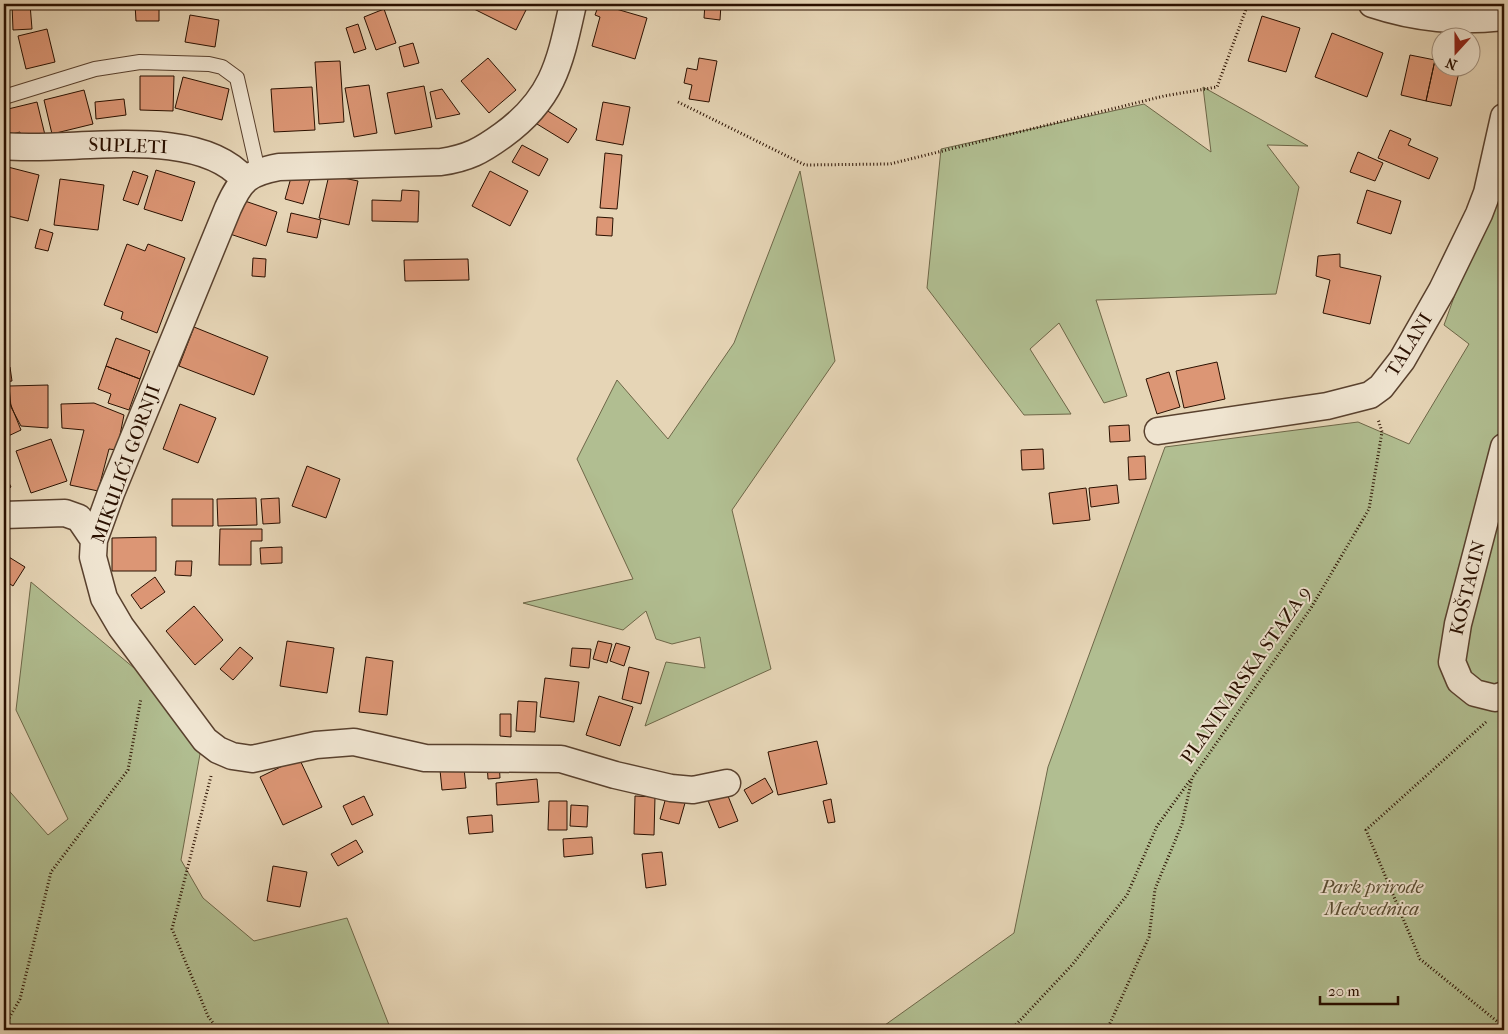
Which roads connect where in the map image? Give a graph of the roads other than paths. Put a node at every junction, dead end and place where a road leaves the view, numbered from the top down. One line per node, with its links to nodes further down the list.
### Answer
1 (573, 4): 7 (street)
2 (1372, 4): 3 (street)
3 (1504, 17)
4 (4, 97): 7 (lane)
5 (1504, 117): 8 (street, TALANI)
6 (4, 146): 7 (street, SUPLETI)
7 (251, 175): 11 (street, MIKULIĆI GORNJI)
8 (1158, 432)
9 (1504, 447): 12 (street, KOŠTACIN)
10 (4, 515): 11 (street)
11 (94, 540): 13 (street, MIKULIĆI GORNJI)
12 (1504, 695)
13 (727, 783)

